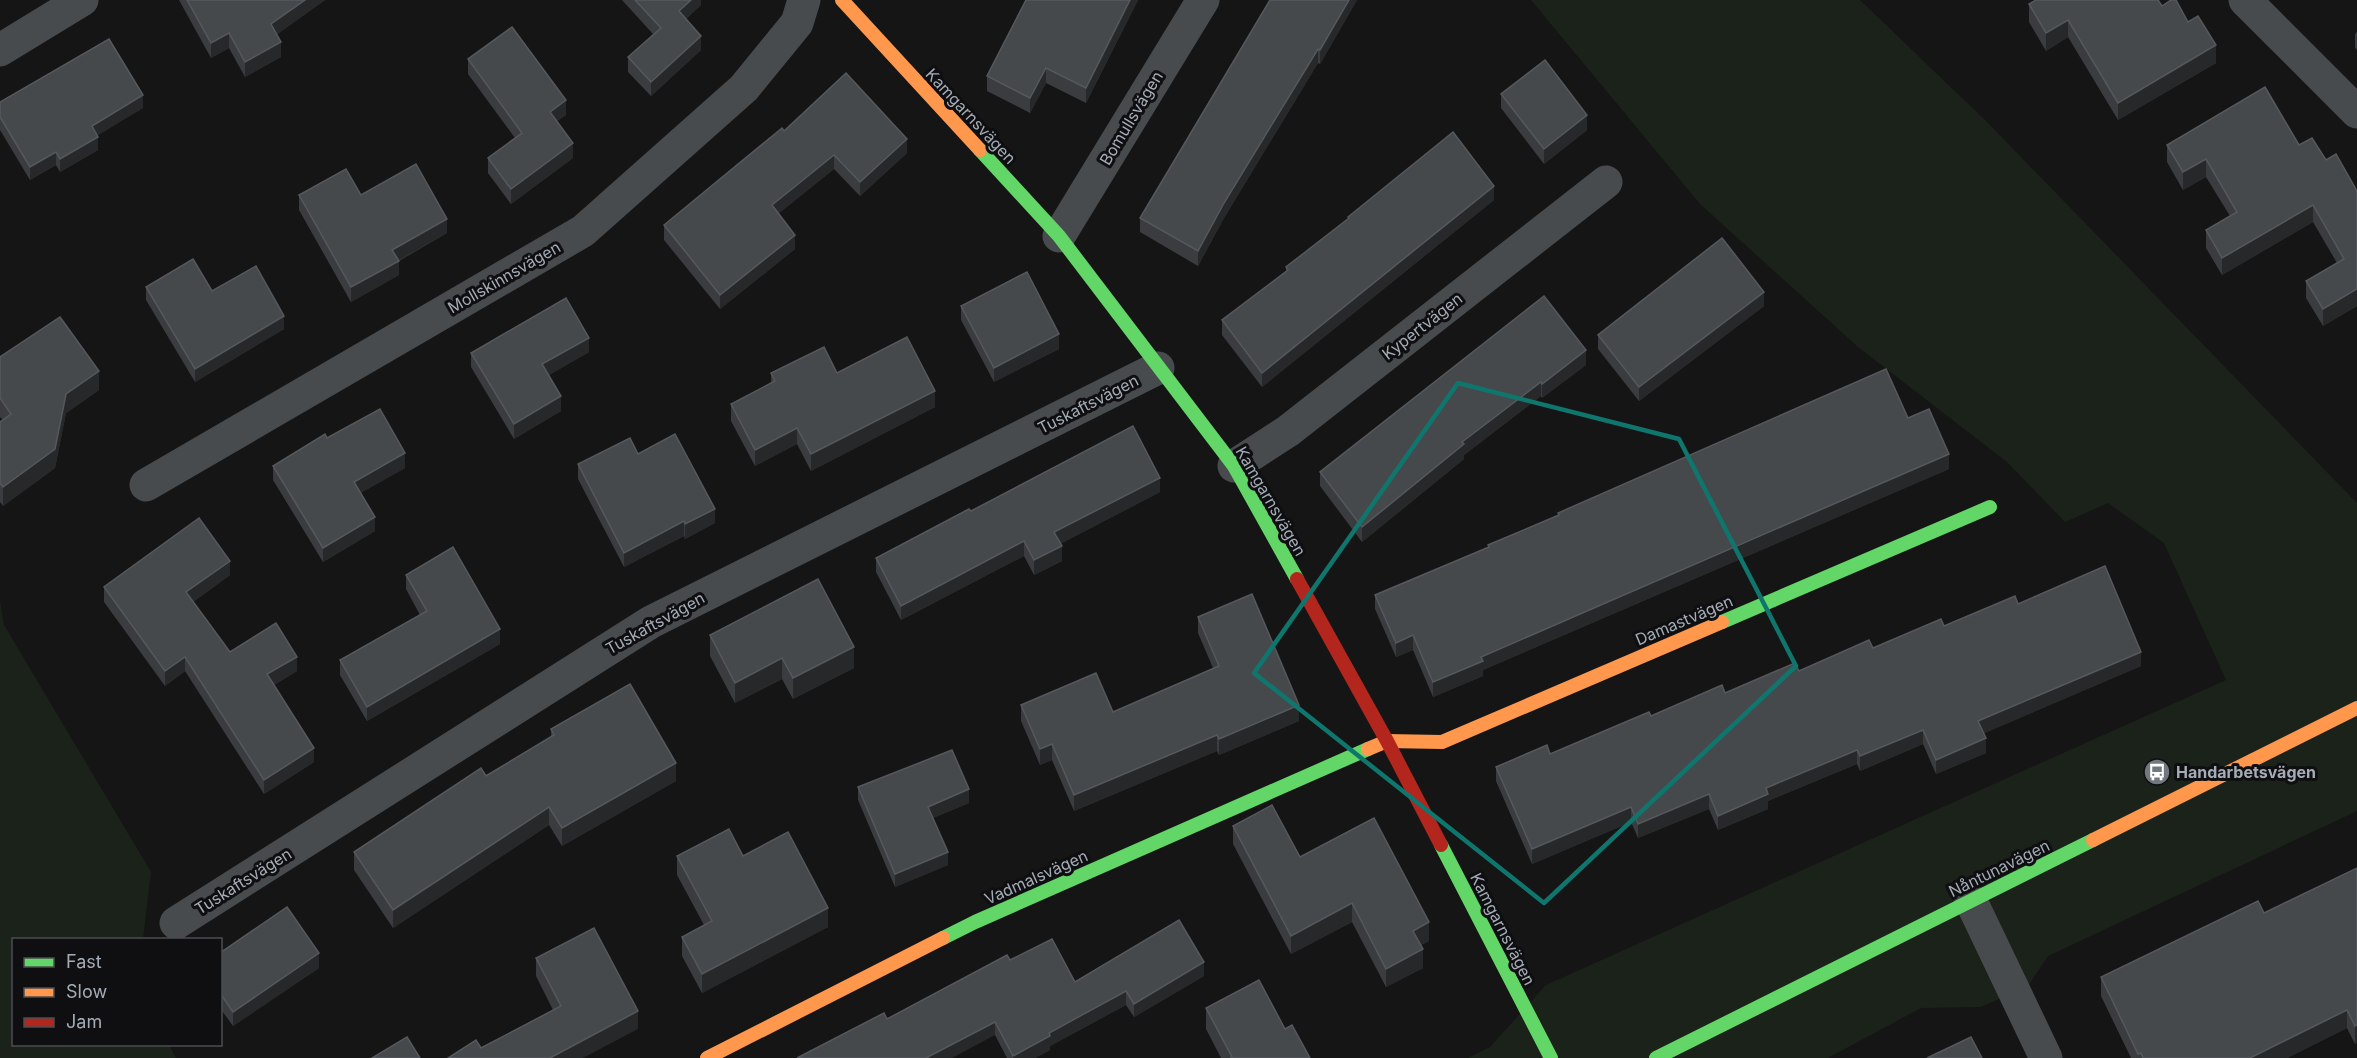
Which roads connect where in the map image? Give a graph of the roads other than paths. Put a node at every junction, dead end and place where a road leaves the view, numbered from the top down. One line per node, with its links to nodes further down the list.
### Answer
1 (82, 0): 6 (street)
2 (804, 0): 12 (street, Mollskinnsvägen)
3 (842, 0): 9 (street, Kamgarnsvägen)
4 (1203, 0): 9 (street, Bomullsvägen)
5 (2245, 0): 7 (street)
6 (0, 50)
7 (2357, 112)
8 (1606, 182): 11 (street, Kypertvägen)
9 (1059, 236): 10 (street, Kamgarnsvägen)
10 (1158, 368): 11 (street, Kamgarnsvägen); 17 (street, Tuskaftsvägen)
11 (1234, 466): 15 (street, Kamgarnsvägen)
12 (146, 485)
13 (1990, 507): 15 (street, Damastvägen)
14 (2357, 708): 16 (street, Nåntunavägen)
15 (1387, 741): 18 (street, Vadmalsvägen); 19 (street, Kamgarnsvägen)
16 (1971, 901): 20 (street, Nåntunavägen); 21 (street)
17 (176, 923)
18 (707, 1058)
19 (1551, 1058)
20 (1656, 1058)
21 (2046, 1058)

